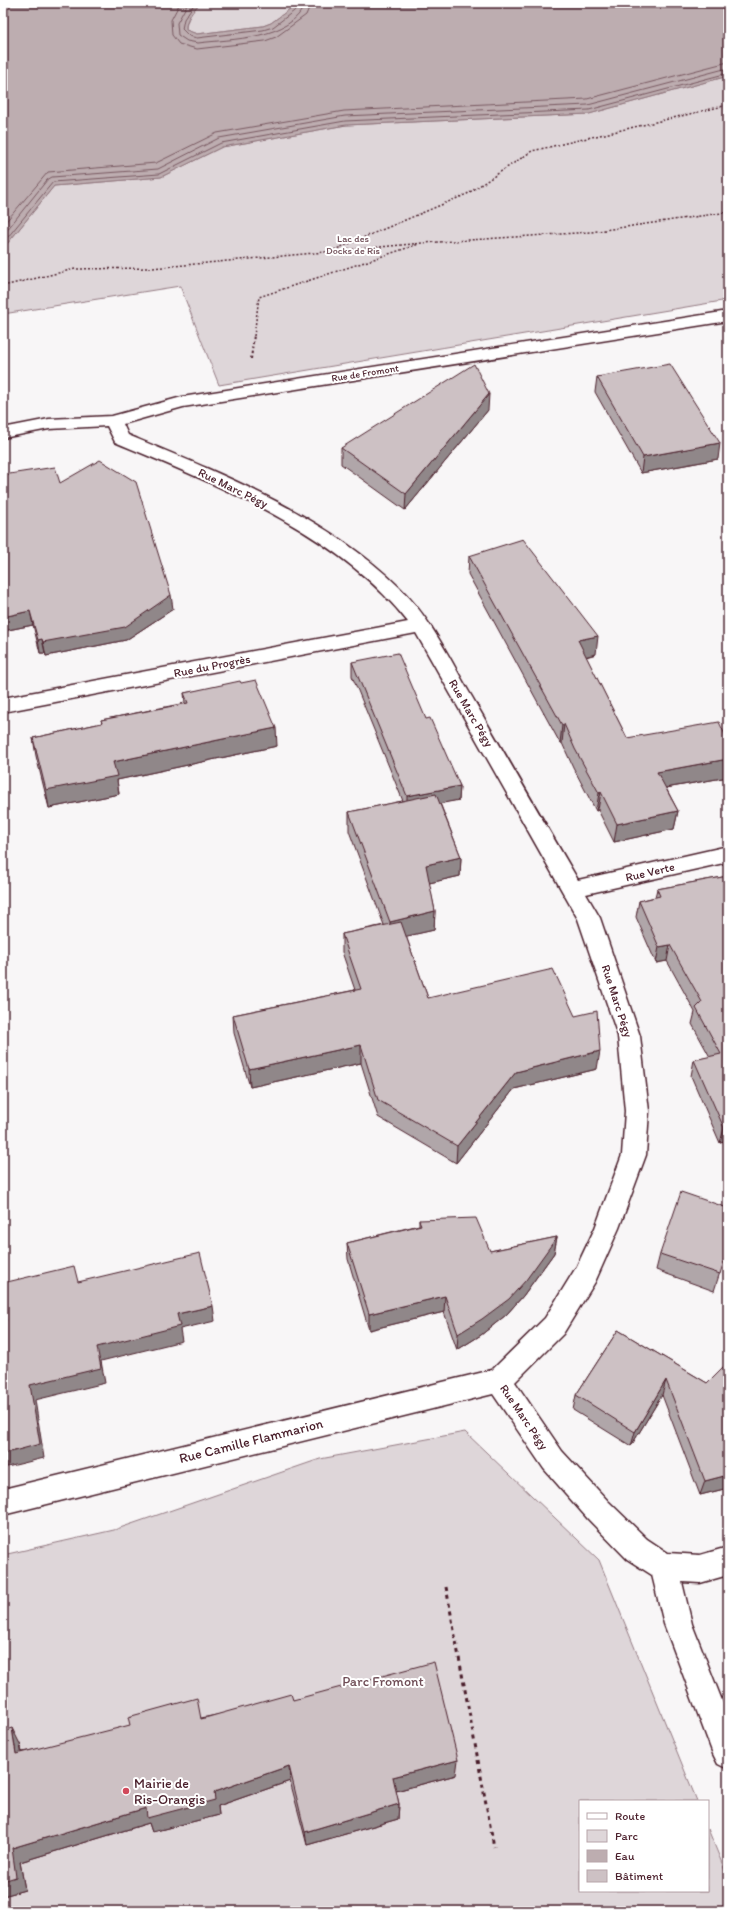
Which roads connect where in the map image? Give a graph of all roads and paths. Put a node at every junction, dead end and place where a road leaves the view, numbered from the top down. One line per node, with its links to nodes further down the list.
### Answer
1 (728, 105): 4 (path)
2 (728, 212): 3 (path)
3 (423, 243): 4 (path); 7 (path)
4 (331, 251): 5 (path)
5 (3, 286)
6 (728, 316): 8 (street, Rue de Fromont)
7 (251, 364)
8 (113, 421): 9 (street, Rue de Fromont); 10 (street, Rue Marc Pégy)
9 (3, 433)
10 (421, 626): 11 (street, Rue du Progrès); 13 (street, Rue Marc Pégy)
11 (3, 705)
12 (728, 854): 13 (street, Rue Verte)
13 (572, 889): 14 (street, Rue Marc Pégy)
14 (499, 1380): 15 (street, Rue Camille Flammarion); 17 (street, Rue Marc Pégy)
15 (3, 1502)
16 (728, 1561): 17 (street)
17 (664, 1567): 19 (street)
18 (446, 1587): 20 (path)
19 (728, 1754)
20 (494, 1847)

